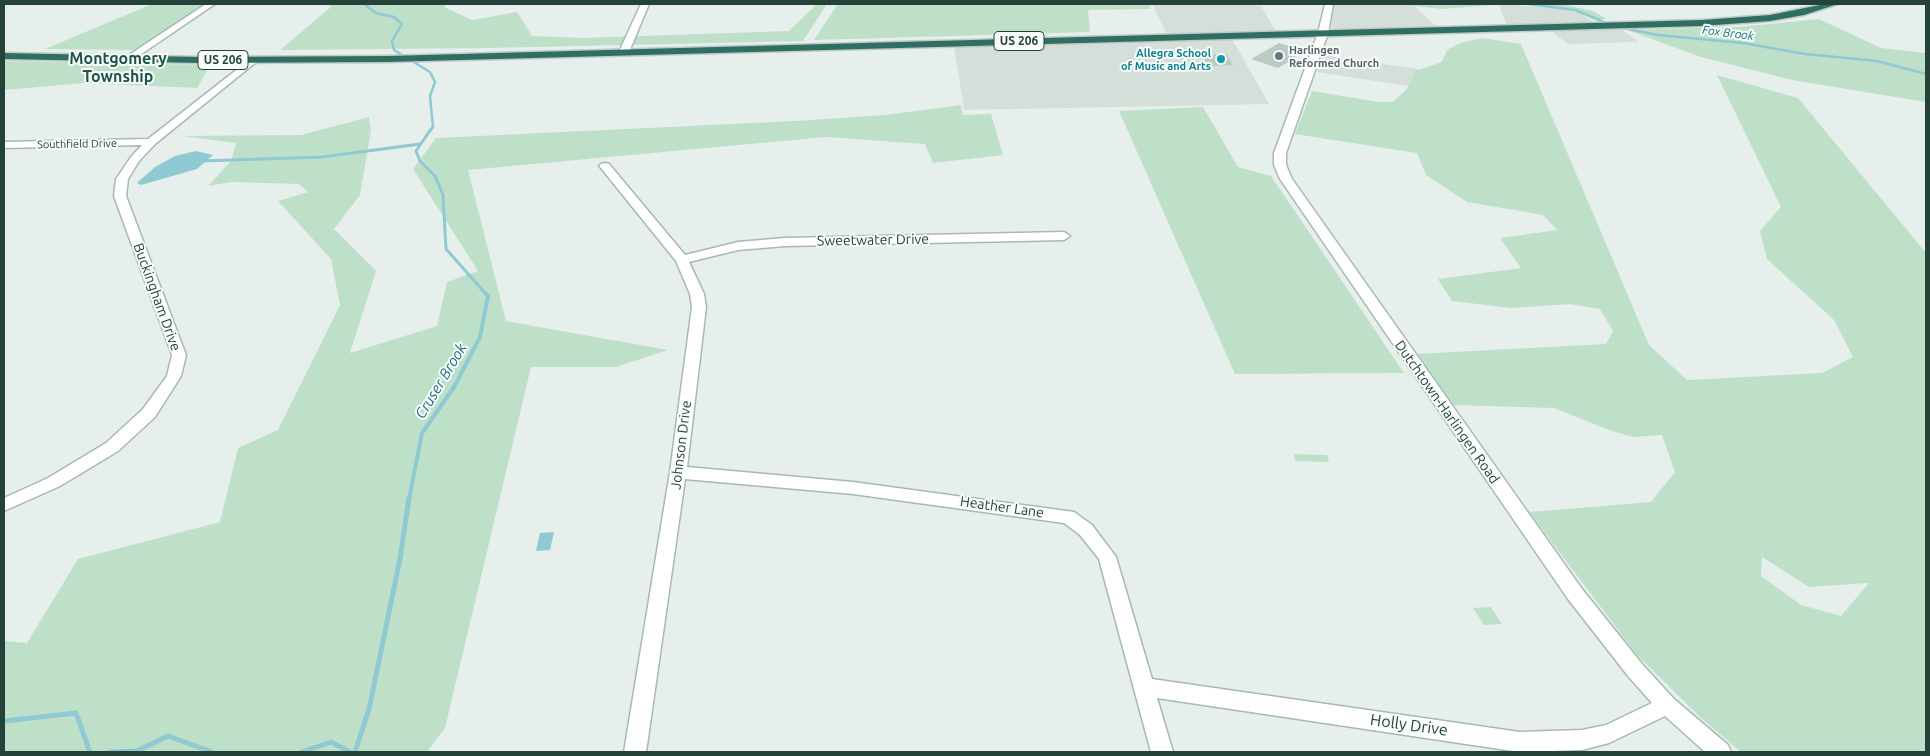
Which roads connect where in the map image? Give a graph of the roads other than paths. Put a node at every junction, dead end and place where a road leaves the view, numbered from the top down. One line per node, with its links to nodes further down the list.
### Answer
1 (211, 4): 8 (street)
2 (645, 4): 6 (street)
3 (1329, 4): 5 (street, Dutchtown-Harlingen Road)
4 (1834, 4): 5 (highway, US 206)
5 (1323, 33): 6 (highway, US 206); 18 (street, Dutchtown-Harlingen Road)
6 (624, 52): 9 (highway, US 206)
7 (4, 56): 8 (highway, US 206)
8 (128, 59): 9 (highway, US 206)
9 (252, 60): 10 (street, Buckingham Drive)
10 (151, 142): 11 (street, Southfield Drive); 16 (street, Buckingham Drive)
11 (4, 145)
12 (605, 166): 14 (street, Johnson Drive)
13 (1064, 236): 14 (street, Sweetwater Drive)
14 (682, 260): 15 (street, Johnson Drive)
15 (678, 472): 17 (street, Heather Lane); 19 (street, Johnson Drive)
16 (4, 505)
17 (1144, 687): 18 (street, Holly Drive); 20 (street, Heather Lane)
18 (1667, 704): 21 (street, Dutchtown-Harlingen Road)
19 (636, 752)
20 (1162, 752)
21 (1720, 752)

